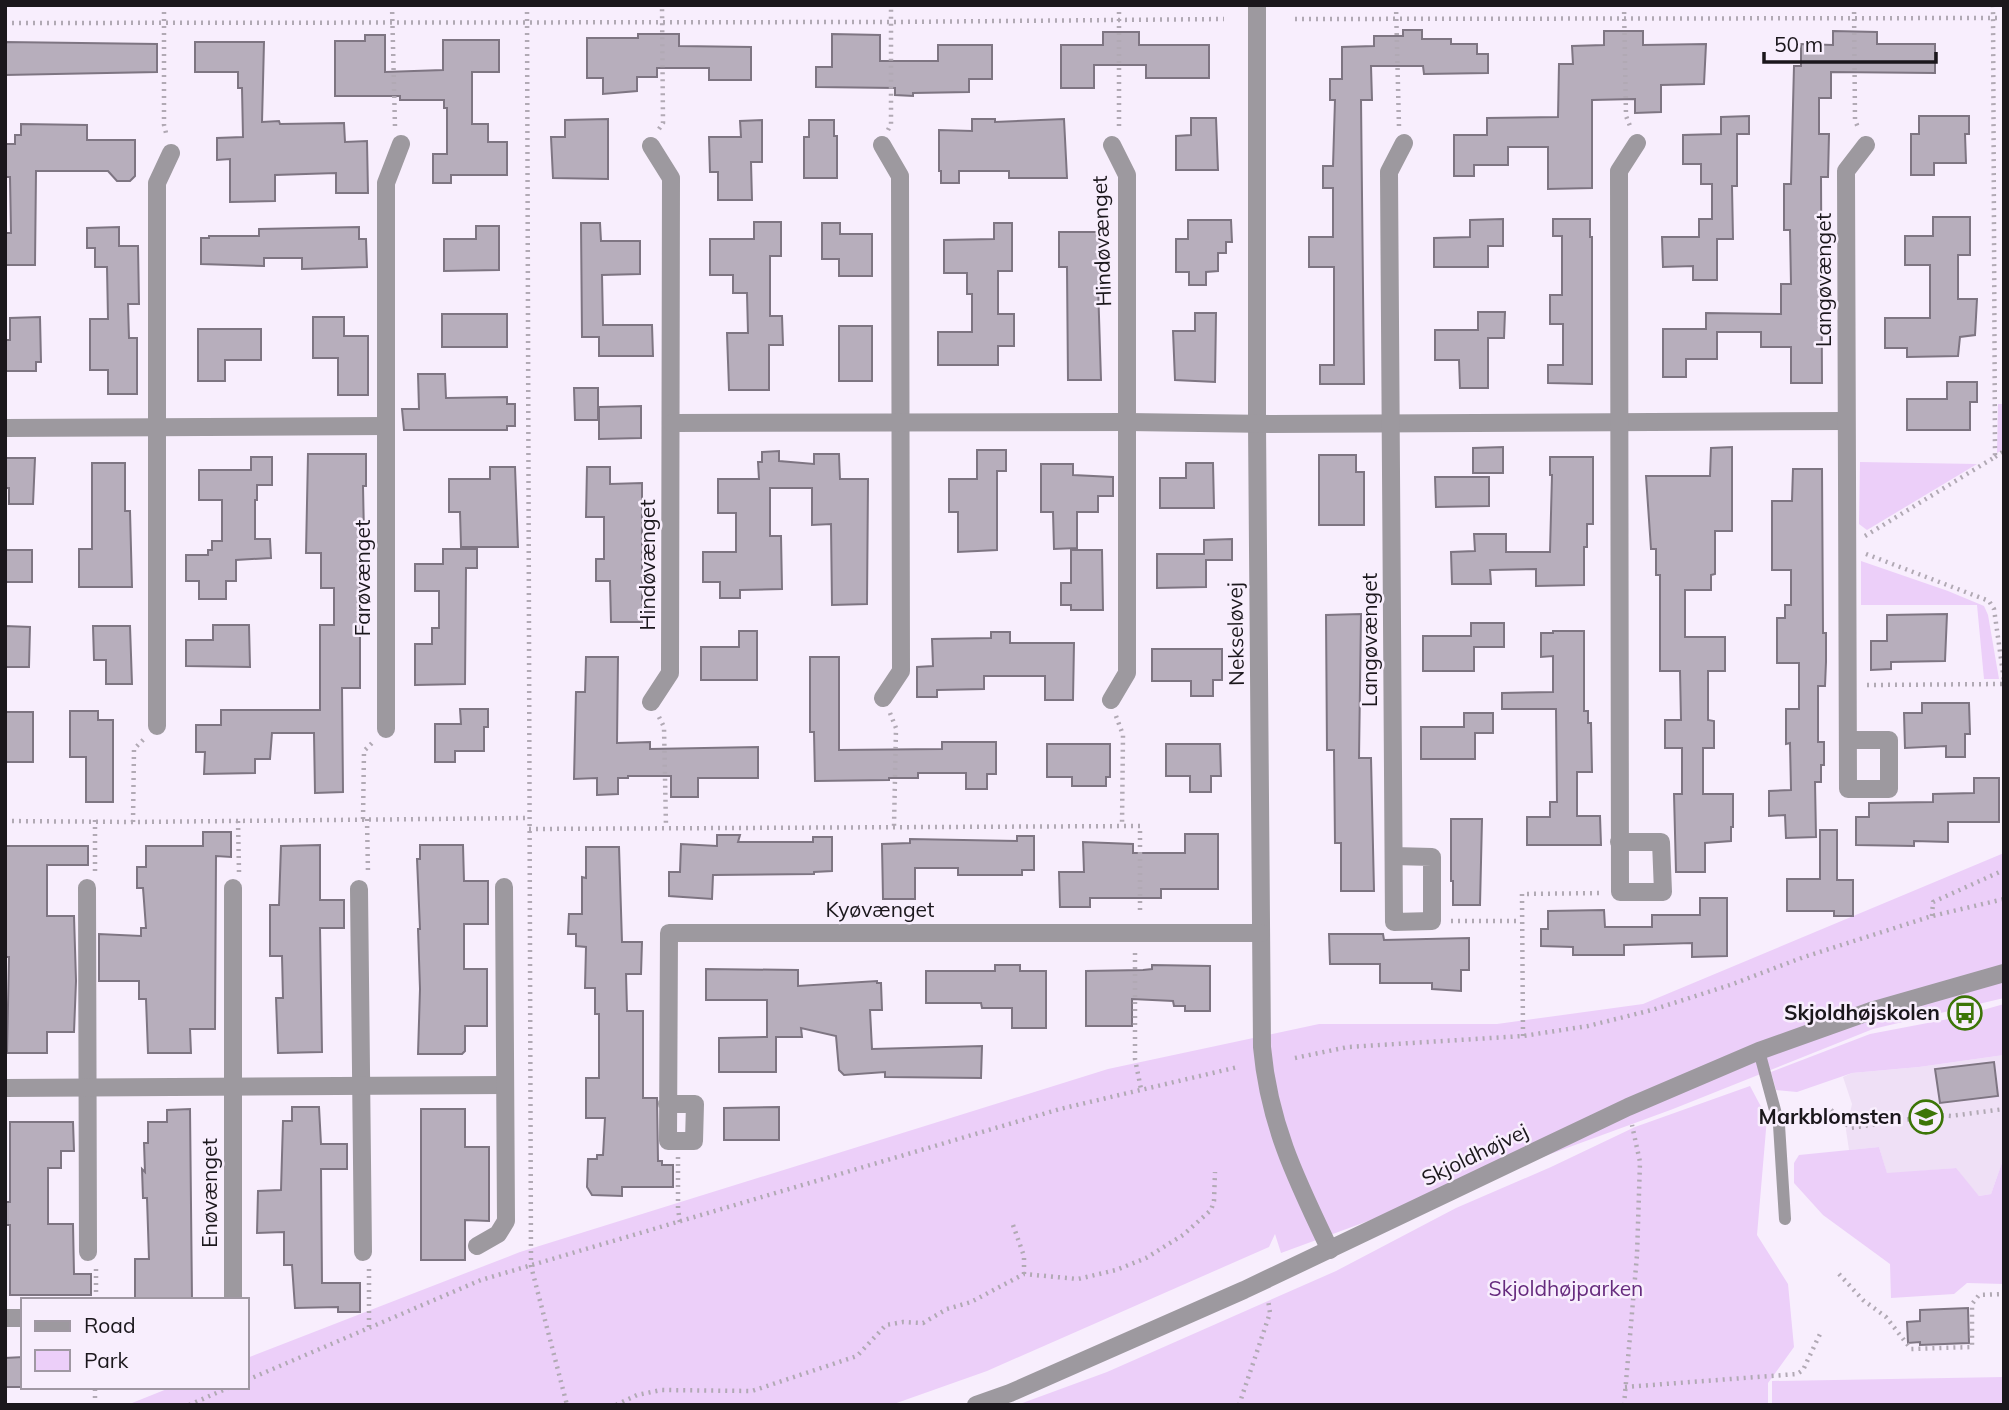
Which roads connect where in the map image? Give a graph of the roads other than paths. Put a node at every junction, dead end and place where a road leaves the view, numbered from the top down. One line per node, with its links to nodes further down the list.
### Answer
1 (1257, 5): 16 (street, Nekseløvej)
2 (1637, 143): 10 (street)
3 (401, 144): 17 (street, Farøvænget)
4 (1404, 144): 14 (street, Langøvænget)
5 (882, 145): 12 (street)
6 (1112, 145): 13 (street, Hindøvænget)
7 (1866, 145): 11 (street, Langøvænget)
8 (651, 146): 15 (street, Hindøvænget)
9 (171, 153): 18 (street)
10 (1618, 421): 11 (street); 14 (street); 26 (street)
11 (1846, 421): 25 (street, Langøvænget)
12 (901, 422): 13 (street); 15 (street); 20 (street)
13 (1128, 422): 16 (street); 21 (street, Hindøvænget)
14 (1391, 423): 16 (street); 27 (street, Langøvænget)
15 (672, 424): 22 (street, Hindøvænget)
16 (1256, 424): 32 (street, Nekseløvej)
17 (386, 426): 18 (street); 24 (street, Farøvænget)
18 (157, 428): 19 (street); 23 (street)
19 (5, 429)
20 (883, 698)
21 (1111, 700)
22 (651, 702)
23 (157, 726)
24 (386, 729)
25 (1848, 740)
26 (1619, 842): 26 (street)
27 (1394, 856): 27 (street, Langøvænget)
28 (504, 887): 35 (street)
29 (88, 888): 39 (street)
30 (233, 888): 37 (street, Enøvænget)
31 (359, 889): 36 (street)
32 (1261, 933): 40 (street, Kyøvænget); 43 (street, Nekseløvej)
33 (2004, 973): 34 (street, Skjoldhøjvej)
34 (1759, 1051): 41 (lane); 43 (street, Skjoldhøjvej)
35 (504, 1085): 36 (street); 42 (street)
36 (362, 1086): 37 (street); 45 (street)
37 (232, 1087): 39 (street); 46 (street, Enøvænget)
38 (5, 1088): 39 (street)
39 (89, 1088): 44 (street)
40 (667, 1104): 40 (street, Kyøvænget)
41 (1785, 1219)
42 (477, 1246)
43 (1330, 1250): 47 (street, Skjoldhøjvej)
44 (89, 1252)
45 (363, 1252)
46 (233, 1298)
47 (976, 1405)

